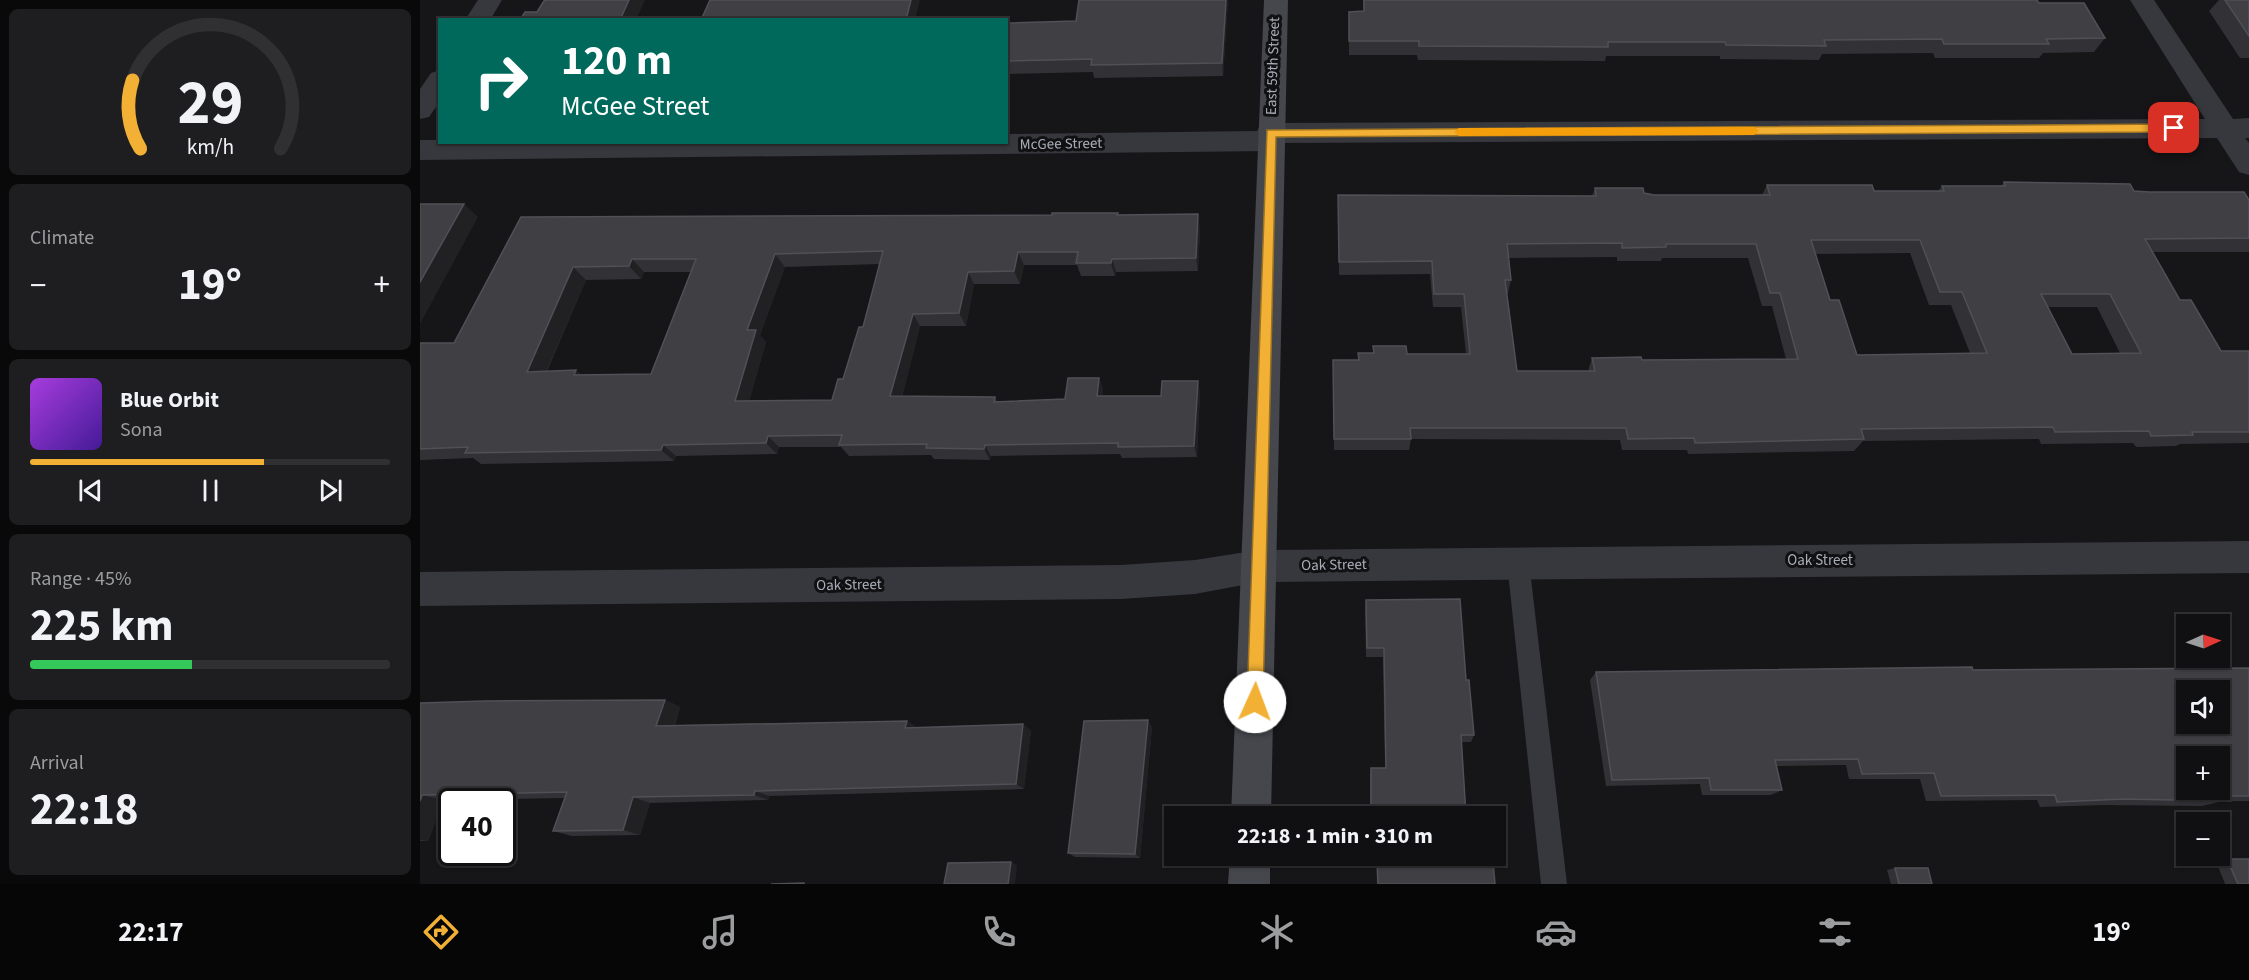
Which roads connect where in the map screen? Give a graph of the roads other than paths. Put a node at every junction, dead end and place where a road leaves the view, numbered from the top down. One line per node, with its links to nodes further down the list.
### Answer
1 (490, 0): 4 (street)
2 (1276, 0): 8 (street, East 59th Street)
3 (2142, 0): 7 (street)
4 (478, 18)
5 (438, 82): 6 (street)
6 (420, 110)
7 (2237, 128): 8 (street, McGee Street); 12 (street)
8 (1270, 137): 9 (street, McGee Street); 15 (street, East 59th Street)
9 (1008, 141)
10 (812, 144): 11 (street, McGee Street)
11 (420, 150)
12 (2249, 165)
13 (2249, 557): 14 (street, Oak Street)
14 (1518, 562): 15 (street, Oak Street); 20 (lane)
15 (1259, 566): 16 (street, Oak Street); 17 (street, East 59th Street)
16 (420, 589)
17 (1251, 806)
18 (1250, 866): 19 (street)
19 (1249, 884)
20 (1554, 884)

